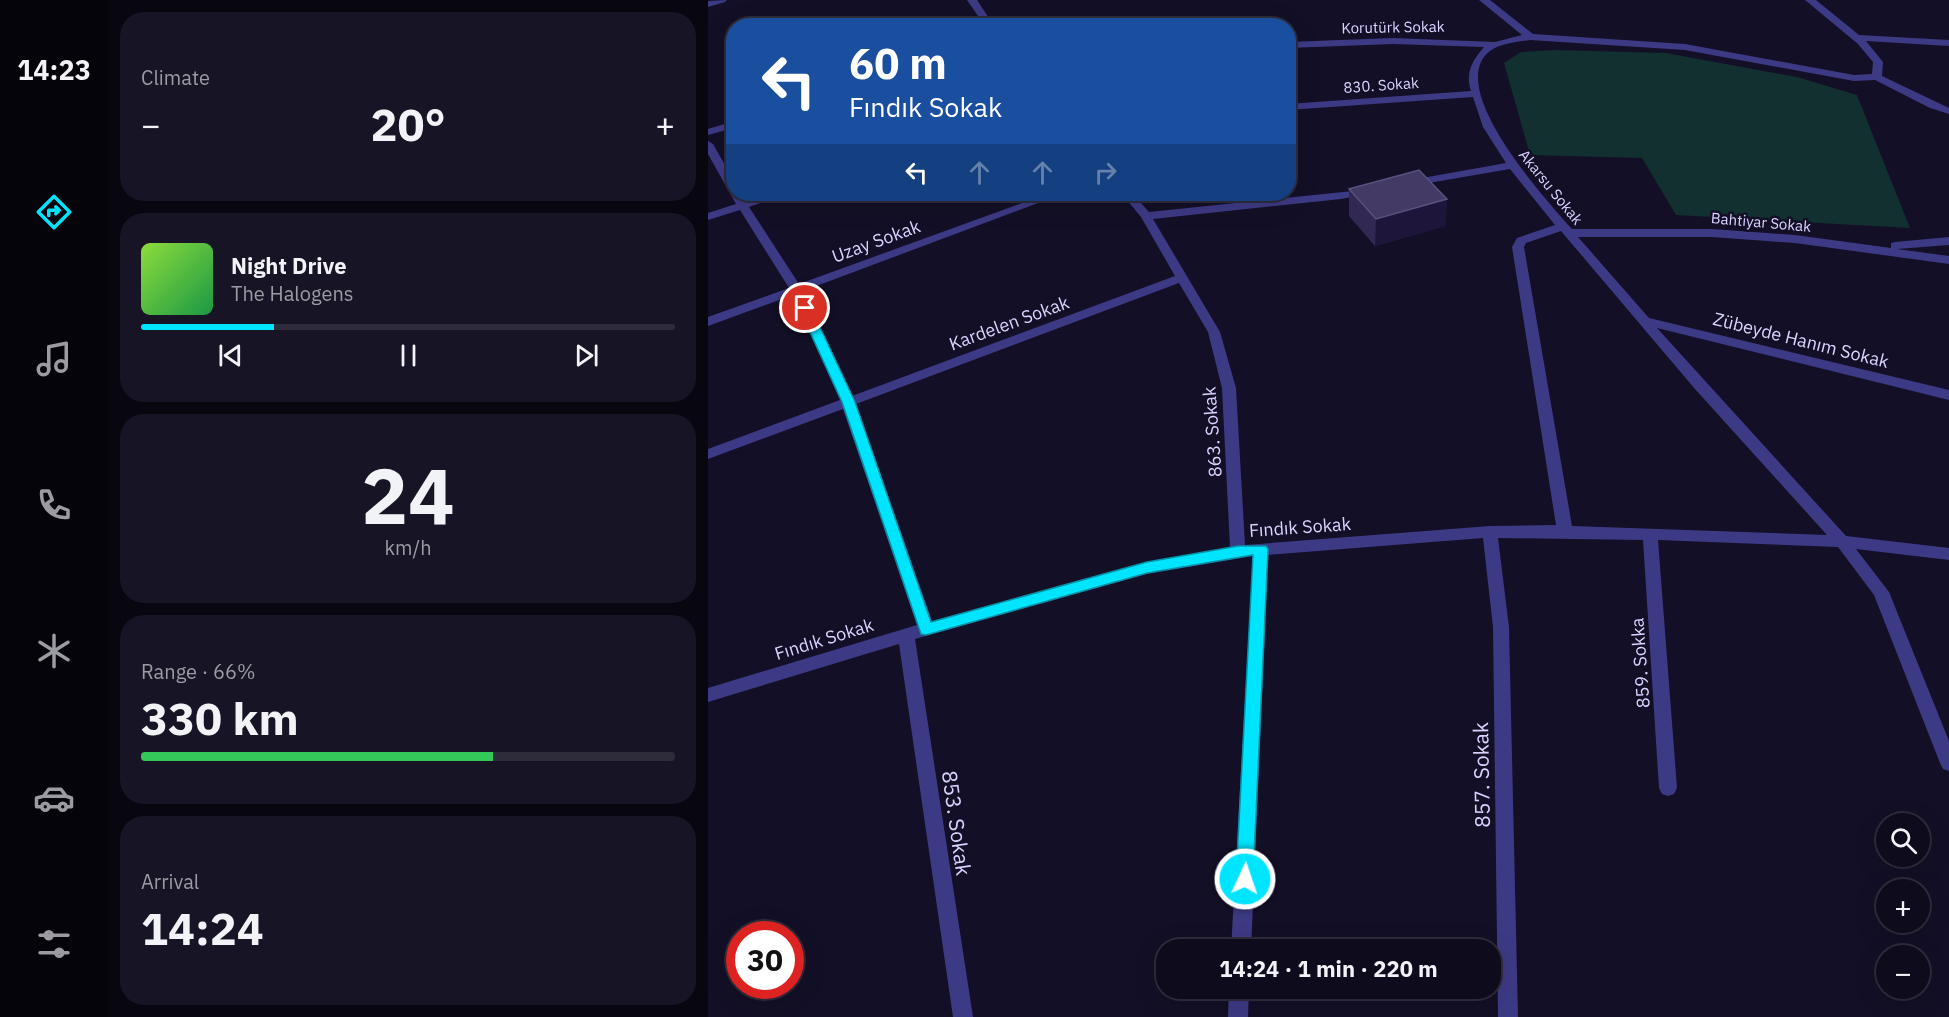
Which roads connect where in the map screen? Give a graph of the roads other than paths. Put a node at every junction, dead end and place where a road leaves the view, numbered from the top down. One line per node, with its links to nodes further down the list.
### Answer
1 (722, 0): 5 (street)
2 (972, 0): 6 (street)
3 (1484, 0): 7 (street)
4 (1810, 0): 8 (street)
5 (708, 4)
6 (984, 18)
7 (1530, 37): 11 (street, Akarsu Sokak); 12 (street, Akarsu Sokak)
8 (1855, 38): 9 (street); 12 (street)
9 (1949, 43)
10 (1296, 45): 11 (street, Korutürk Sokak)
11 (1497, 45): 13 (street, Akarsu Sokak)
12 (1877, 77): 15 (street)
13 (1476, 93): 14 (street, 830. Sokak); 19 (street, Akarsu Sokak)
14 (1296, 106)
15 (1949, 111)
16 (726, 126): 17 (street)
17 (708, 132)
18 (708, 144): 20 (street)
19 (1513, 165): 21 (street); 31 (street, Akarsu Sokak)
20 (726, 178)
21 (1399, 186)
22 (1376, 190): 28 (street)
23 (730, 201): 30 (street)
24 (739, 201): 36 (street)
25 (1037, 201): 36 (street, Uzay Sokak)
26 (1133, 201): 29 (street, 863. Sokak)
27 (1292, 201): 29 (street)
28 (1296, 201)
29 (1146, 216): 35 (street, 863. Sokak)
30 (708, 217)
31 (1566, 230): 33 (street, Bahtiyar Sokak); 37 (street, Akarsu Sokak); 42 (street, Bahtiyar Sokak)
32 (1949, 241): 33 (street)
33 (1872, 249): 34 (street, Bahtiyar Sokak)
34 (1949, 260)
35 (1182, 278): 40 (street, Kardelen Sokak); 47 (street, 863. Sokak)
36 (796, 289): 38 (street, Uzay Sokak); 40 (street)
37 (1645, 321): 39 (street, Zübeyde Hanım Sokak); 45 (street, Akarsu Sokak)
38 (708, 322)
39 (1949, 394)
40 (848, 402): 41 (street, Kardelen Sokak); 49 (street)
41 (708, 454)
42 (1564, 531): 43 (street, Fındık Sokak); 44 (street, Fındık Sokak)
43 (1490, 532): 46 (street, Fındık Sokak); 58 (street, 857. Sokak)
44 (1650, 534): 45 (street, Fındık Sokak); 53 (street, 859. Sokka)
45 (1842, 541): 48 (street, Fındık Sokak); 52 (street, Akarsu Sokak)
46 (1261, 549): 47 (street, Fındık Sokak); 54 (street)
47 (1238, 551): 49 (street, Fındık Sokak)
48 (1949, 554)
49 (926, 629): 50 (street, Fındık Sokak)
50 (906, 635): 51 (street, Fındık Sokak); 56 (street, 853. Sokak)
51 (708, 695)
52 (1949, 763)
53 (1668, 788)
54 (1242, 939)
55 (1239, 999): 57 (street)
56 (963, 1017)
57 (1238, 1017)
58 (1509, 1017)

